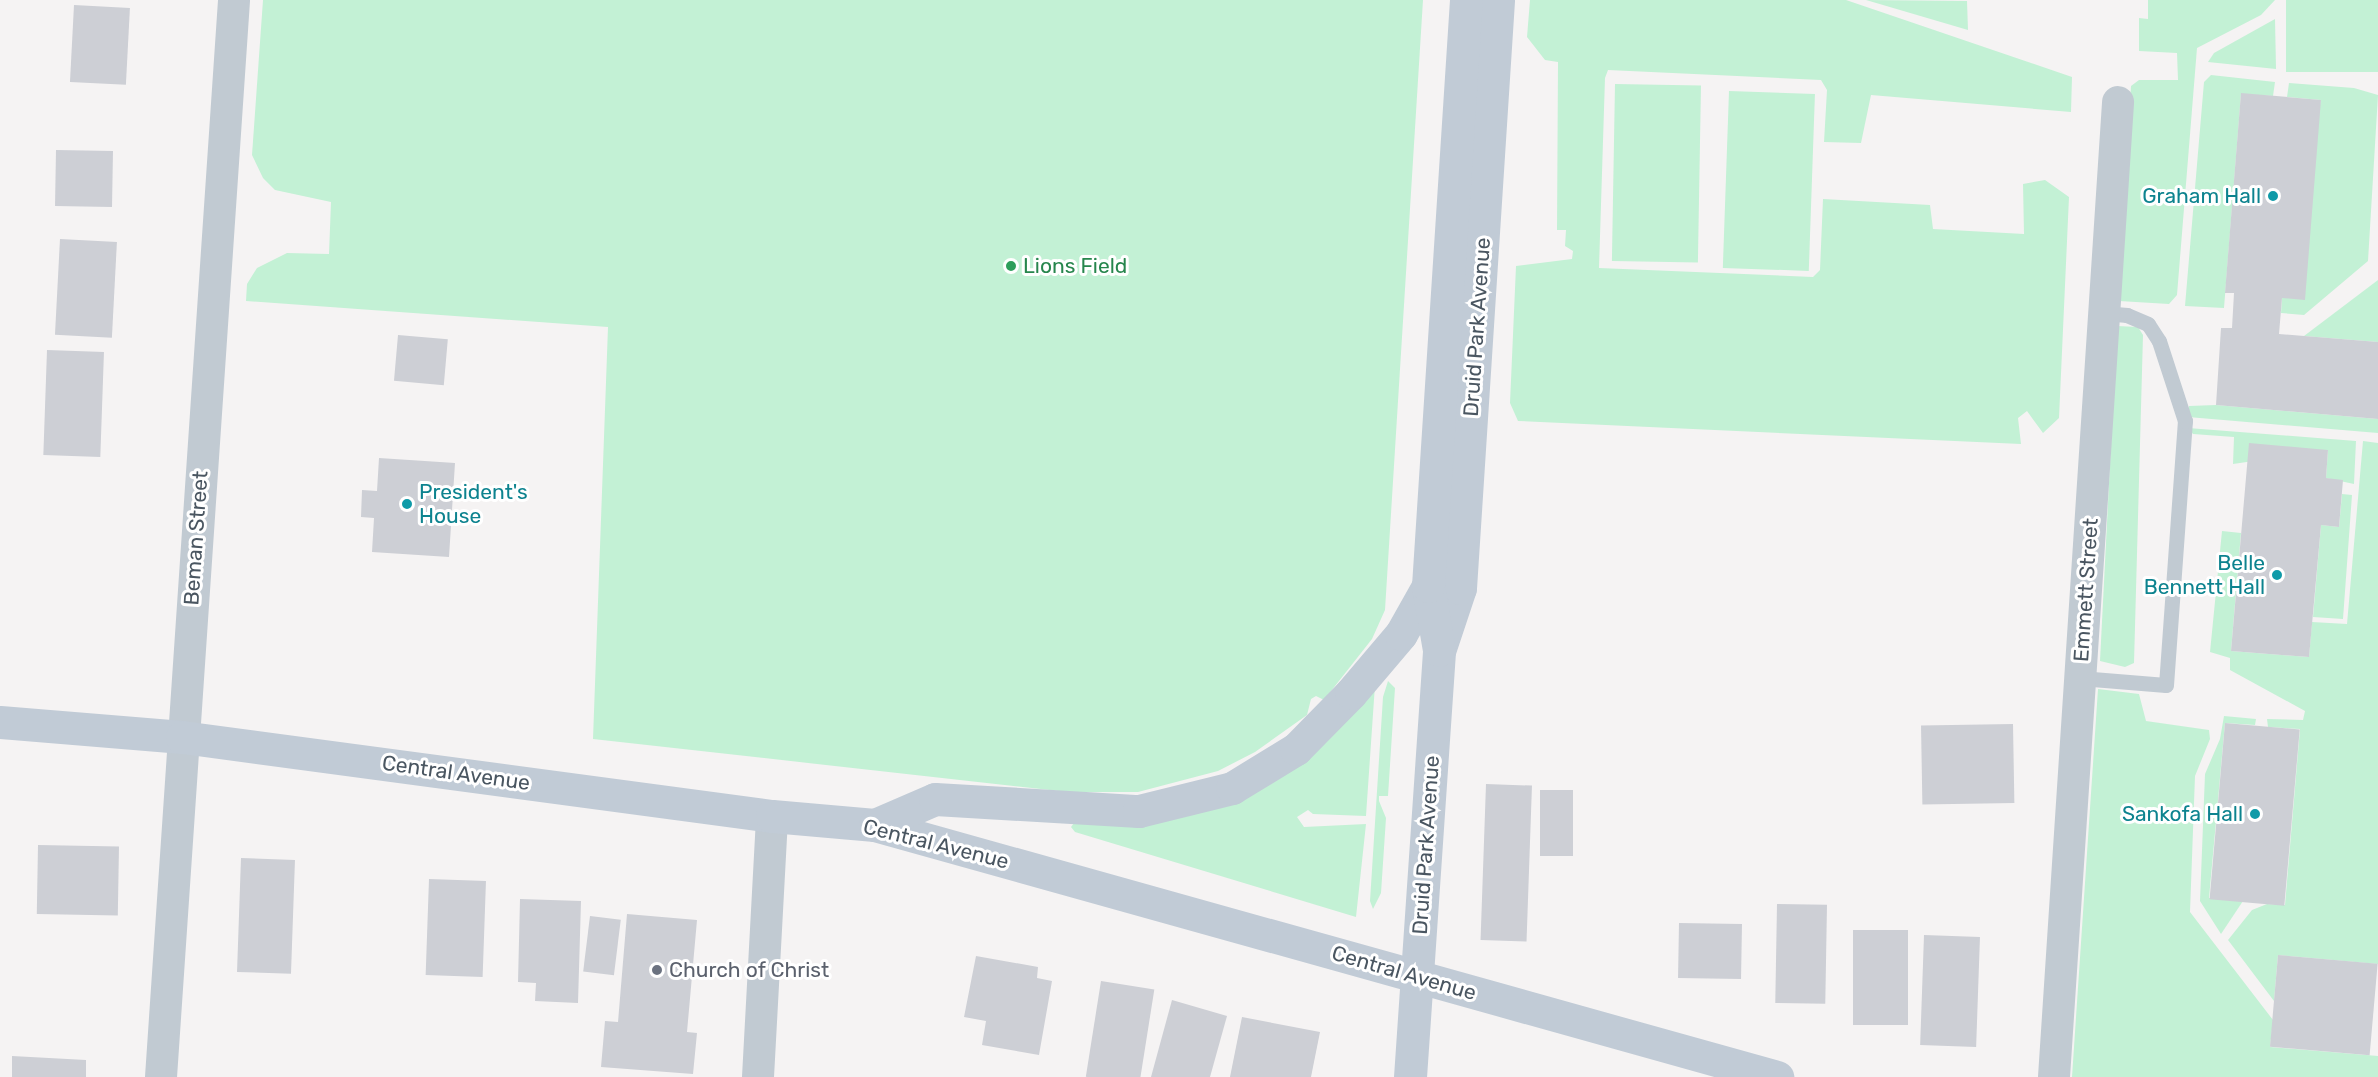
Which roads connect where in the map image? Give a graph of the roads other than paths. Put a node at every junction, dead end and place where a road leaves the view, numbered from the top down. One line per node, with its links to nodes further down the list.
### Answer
1 (234, 0): 10 (street, Beman Street)
2 (1466, 0): 6 (main road, Druid Park Avenue)
3 (1498, 0): 7 (main road, Druid Park Avenue)
4 (2118, 102): 5 (street, Emmett Street)
5 (2104, 313): 8 (street, Emmett Street); 8 (lane)
6 (1428, 586): 7 (main road, Druid Park Avenue); 12 (main road)
7 (1439, 650): 13 (main road, Druid Park Avenue)
8 (2080, 678): 18 (street, Emmett Street)
9 (0, 722): 10 (main road, Central Avenue)
10 (182, 737): 11 (main road, Central Avenue); 14 (street, Beman Street)
11 (772, 816): 12 (main road, Central Avenue); 15 (street)
12 (874, 825): 13 (main road, Central Avenue)
13 (1417, 976): 16 (main road, Druid Park Avenue); 17 (main road, Central Avenue)
14 (161, 1077)
15 (758, 1077)
16 (1410, 1077)
17 (1777, 1077)
18 (2054, 1077)

